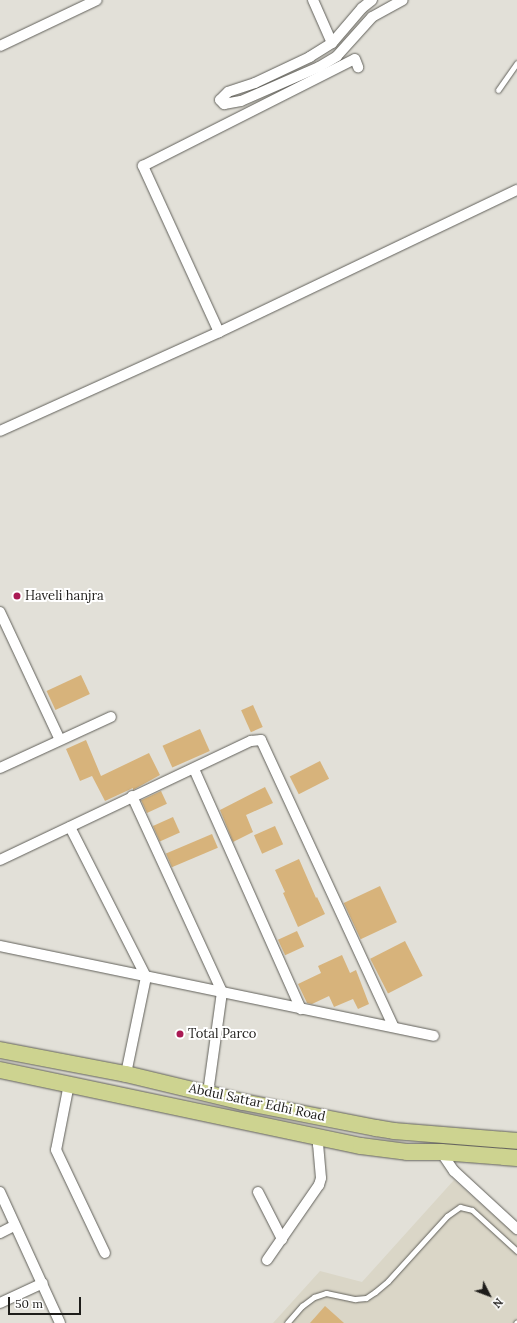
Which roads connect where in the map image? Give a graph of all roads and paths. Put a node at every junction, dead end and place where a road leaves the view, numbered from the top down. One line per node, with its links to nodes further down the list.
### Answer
1 (97, 0): 6 (street)
2 (313, 0): 5 (street)
3 (372, 0): 5 (street)
4 (403, 0): 5 (street)
5 (332, 43)
6 (0, 46)
7 (517, 63): 9 (lane)
8 (358, 68): 11 (street)
9 (498, 90)
10 (517, 190): 11 (street)
11 (219, 332): 12 (street)
12 (0, 431)
13 (0, 612): 15 (street)
14 (111, 717): 15 (street)
15 (60, 740): 16 (street)
16 (0, 768)
17 (194, 770): 18 (street); 24 (street); 25 (street)
18 (132, 796): 19 (street); 23 (street)
19 (70, 827): 20 (street); 22 (street)
20 (0, 860)
21 (0, 946): 22 (street)
22 (146, 977): 23 (street); 29 (street)
23 (222, 992): 24 (street); 31 (street)
24 (301, 1009): 25 (street)
25 (393, 1026): 26 (street)
26 (434, 1036)
27 (0, 1050): 29 (main road, Abdul Sattar Edhi Road)
28 (0, 1070): 30 (main road, Abdul Sattar Edhi Road)
29 (126, 1074): 31 (main road, Abdul Sattar Edhi Road)
30 (69, 1084): 33 (main road, Abdul Sattar Edhi Road); 44 (street)
31 (208, 1093): 32 (main road, Abdul Sattar Edhi Road)
32 (442, 1136): 34 (main road, Abdul Sattar Edhi Road); 35 (main road)
33 (319, 1138): 35 (main road, Abdul Sattar Edhi Road); 42 (street)
34 (517, 1141)
35 (441, 1152): 36 (main road, Abdul Sattar Edhi Road); 40 (street)
36 (517, 1158)
37 (0, 1192): 39 (street)
38 (258, 1192): 42 (street)
39 (14, 1226): 41 (street); 46 (street)
40 (517, 1229)
41 (0, 1233)
42 (282, 1239): 45 (street)
43 (517, 1251): 49 (lane)
44 (105, 1253)
45 (267, 1260)
46 (43, 1283): 47 (street); 48 (street)
47 (0, 1303)
48 (60, 1323)
49 (287, 1323)

